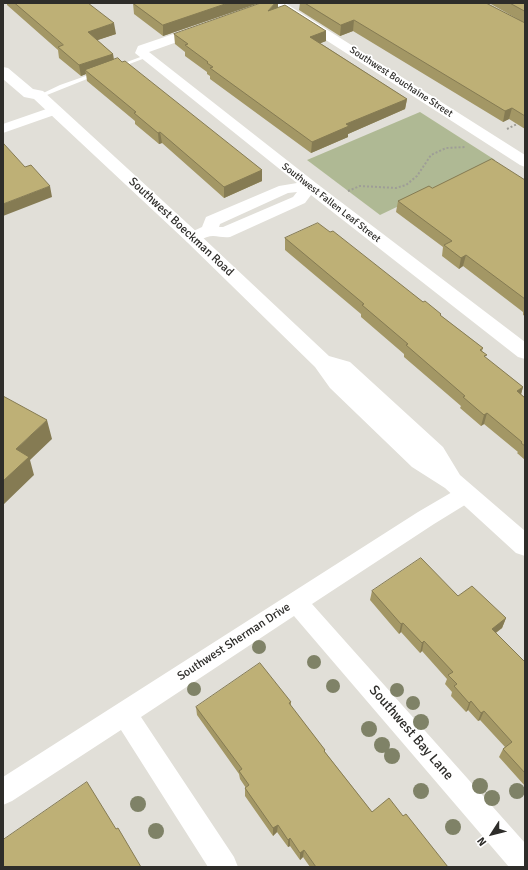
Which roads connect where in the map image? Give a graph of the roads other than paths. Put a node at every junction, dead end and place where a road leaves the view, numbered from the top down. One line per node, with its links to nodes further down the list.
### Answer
1 (273, 4): 9 (street, Southwest Bouchaine Street)
2 (213, 24): 3 (street)
3 (144, 53): 6 (lane); 10 (street, Southwest Fallen Leaf Street)
4 (3, 55): 6 (main road, Southwest Boeckman Road)
5 (3, 71): 6 (main road, Southwest Boeckman Road)
6 (39, 95): 7 (main road, Southwest Boeckman Road)
7 (55, 110): 8 (street); 11 (main road, Southwest Boeckman Road)
8 (3, 129)
9 (525, 162)
10 (310, 186): 11 (street); 12 (street, Southwest Fallen Leaf Street)
11 (193, 238): 13 (main road, Southwest Boeckman Road)
12 (525, 352)
13 (459, 488): 14 (main road, Southwest Boeckman Road); 15 (street, Southwest Sherman Drive)
14 (525, 546)
15 (296, 602): 16 (street, Southwest Sherman Drive); 18 (street, Southwest Bay Lane)
16 (124, 713): 17 (street, Southwest Sherman Drive); 19 (street)
17 (3, 792)
18 (525, 864)
19 (224, 867)

